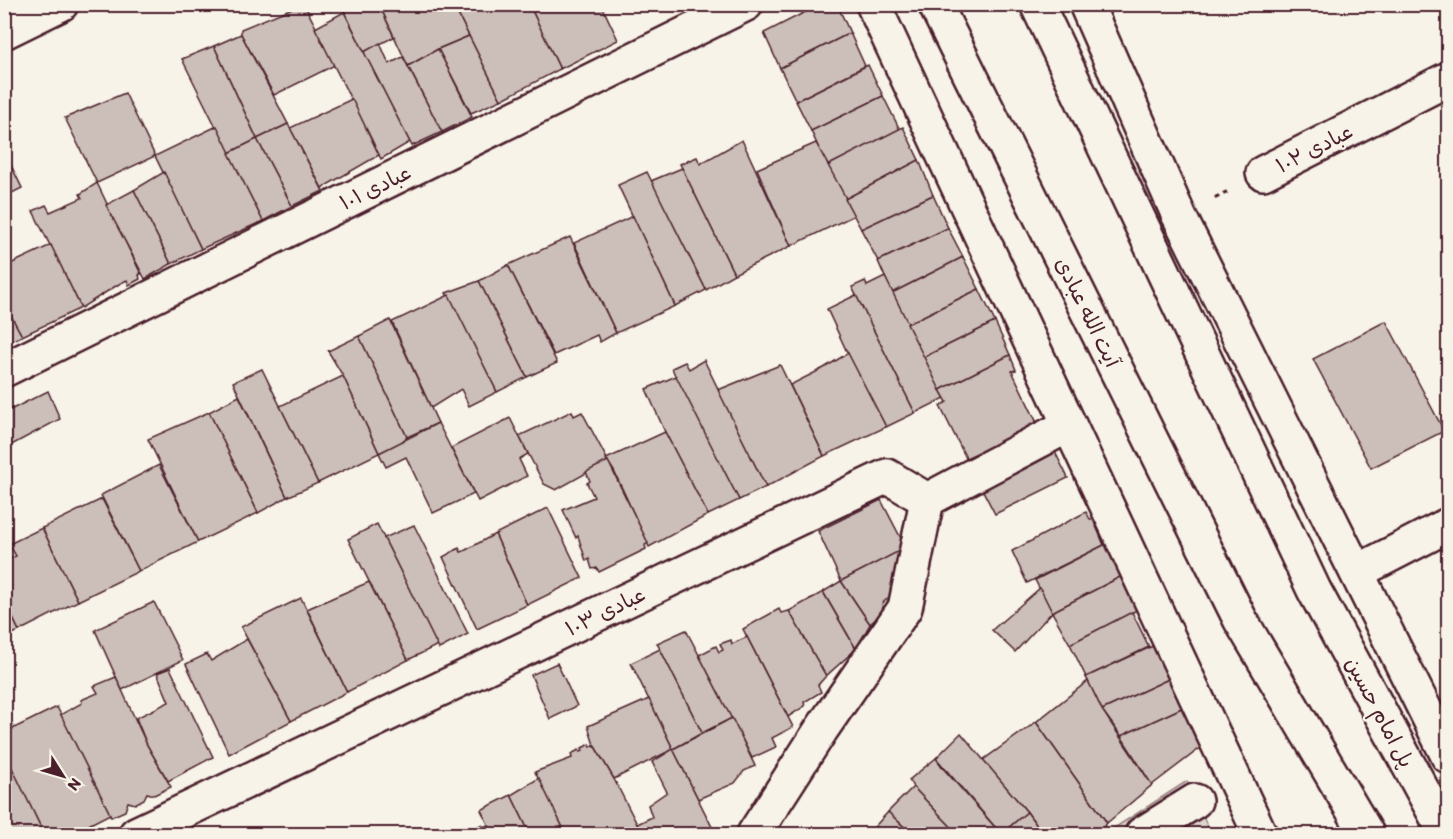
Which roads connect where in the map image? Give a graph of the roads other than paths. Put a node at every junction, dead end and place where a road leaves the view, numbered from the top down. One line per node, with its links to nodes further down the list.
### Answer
1 (61, 4): 7 (main road)
2 (746, 4): 10 (main road, عبادی ۱۰۱)
3 (873, 4): 11 (main road)
4 (935, 4): 21 (main road, آیت الله عبادی)
5 (1037, 4): 22 (main road, پل امام حسین)
6 (1086, 4): 14 (main road)
7 (4, 32)
8 (1449, 79): 9 (main road, عبادی ۱۰۲)
9 (1263, 173)
10 (4, 370)
11 (1069, 425): 12 (main road); 20 (main road)
12 (927, 500): 17 (main road, عبادی ۱۰۳); 18 (main road)
13 (1449, 525): 14 (main road)
14 (1357, 572): 15 (main road)
15 (1449, 756)
16 (1195, 801): 19 (main road)
17 (136, 834)
18 (754, 834)
19 (1142, 834)
20 (1260, 834)
21 (1367, 834)
22 (1446, 834)

